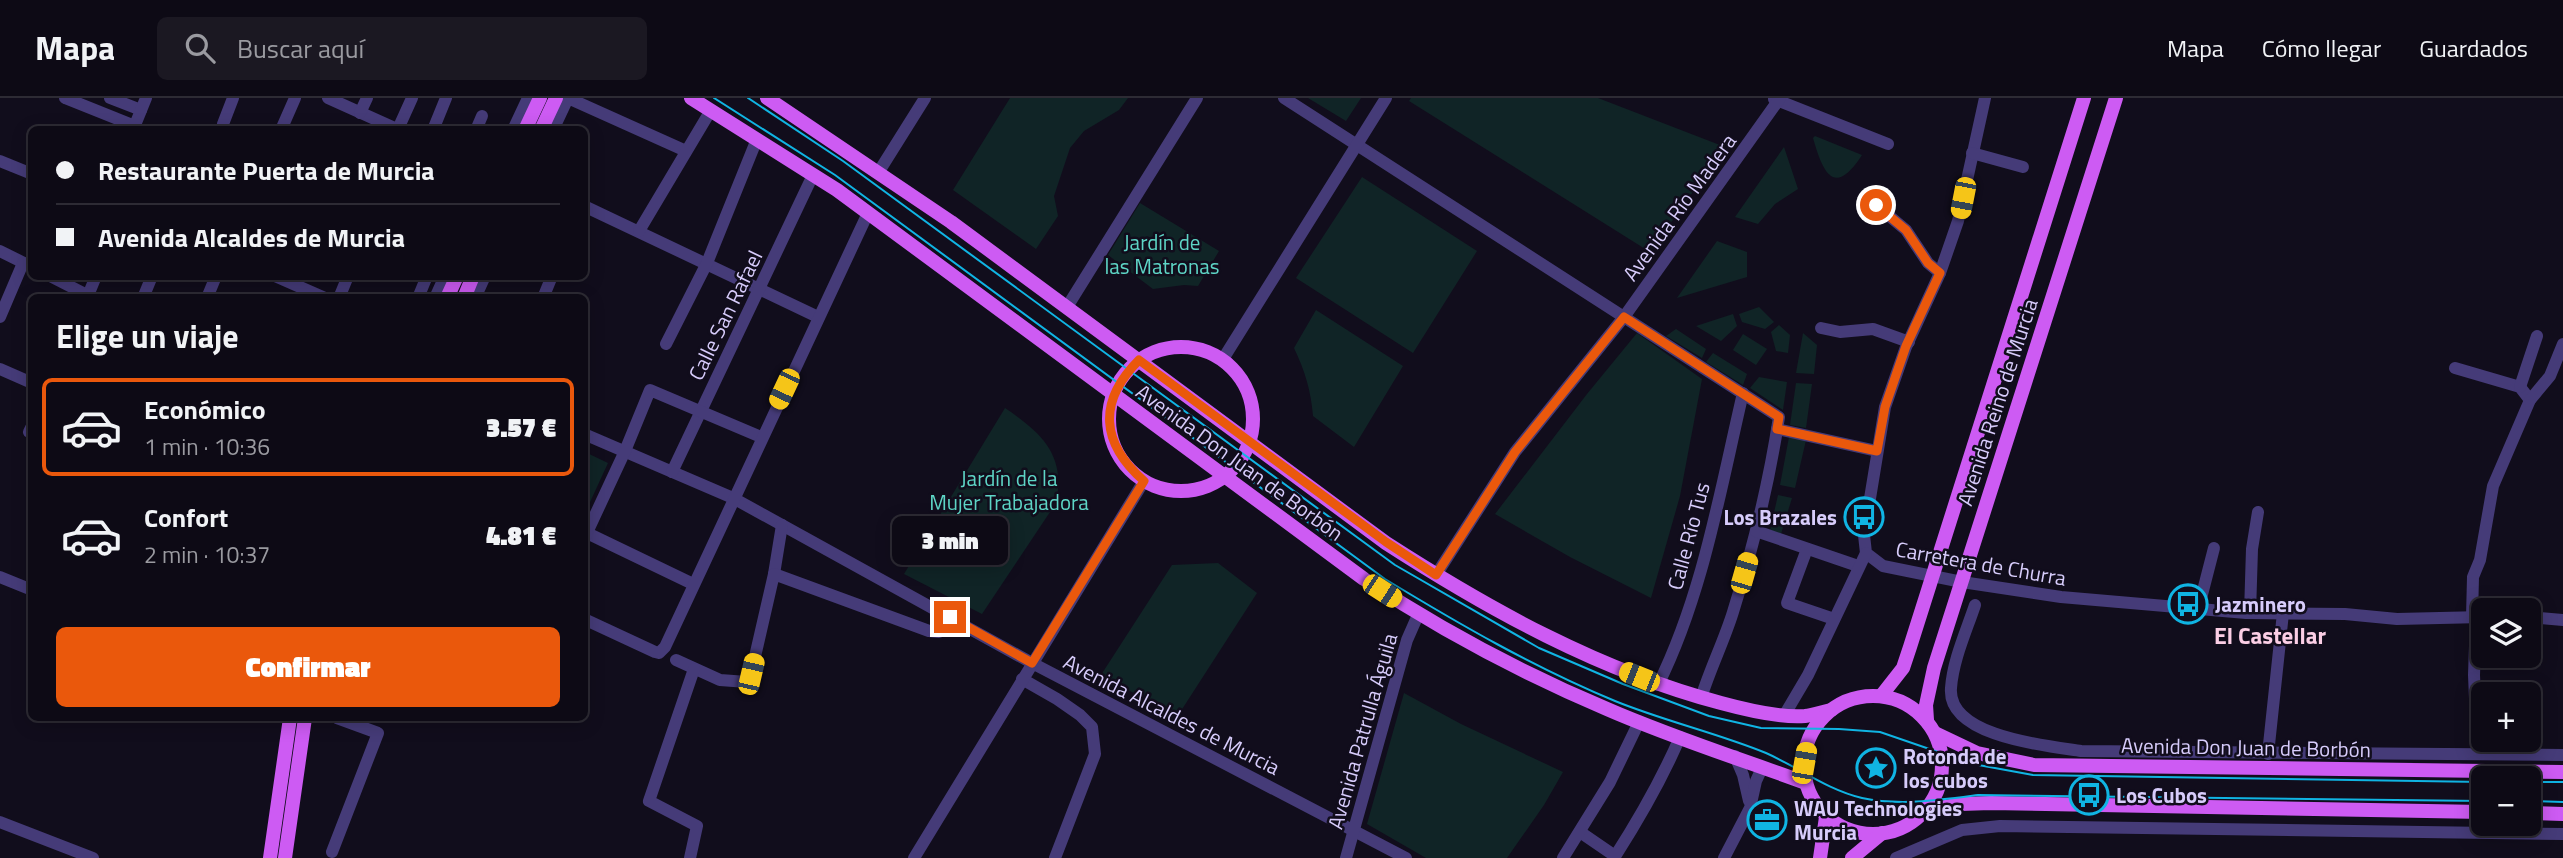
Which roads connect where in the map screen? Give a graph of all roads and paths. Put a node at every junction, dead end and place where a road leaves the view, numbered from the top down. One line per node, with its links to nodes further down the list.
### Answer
1 (65, 98): 28 (street)
2 (110, 98): 23 (street)
3 (233, 98): 27 (street)
4 (295, 98): 30 (street)
5 (329, 98): 25 (street)
6 (367, 98): 25 (street)
7 (412, 98): 32 (street)
8 (446, 98): 33 (street)
9 (528, 98): 35 (street)
10 (540, 98): 36 (main road)
11 (556, 98): 37 (main road)
12 (568, 98): 38 (street); 42 (street)
13 (691, 98): 24 (main road, Avenida Don Juan de Borbón)
14 (767, 98): 47 (main road, Avenida Don Juan de Borbón)
15 (925, 98): 47 (street)
16 (1197, 98): 62 (street)
17 (1284, 98): 40 (street)
18 (1386, 98): 40 (street)
19 (1984, 98): 43 (street, Carretera de Churra)
20 (2084, 98): 102 (main road, Avenida Reino de Murcia)
21 (2116, 98): 104 (main road, Avenida Reino de Murcia)
22 (1777, 99): 41 (street); 65 (street, Avenida Río Madera)
23 (143, 104): 29 (street)
24 (711, 110): 39 (main road, Avenida Don Juan de Borbón); 42 (street)
25 (360, 113): 31 (street)
26 (482, 117): 34 (street)
27 (223, 124)
28 (132, 126)
29 (134, 126)
30 (283, 126)
31 (391, 126)
32 (399, 126)
33 (435, 126)
34 (478, 126)
35 (515, 126)
36 (527, 126)
37 (543, 126)
38 (555, 126)
39 (757, 139): 48 (main road, Avenida Don Juan de Borbón); 54 (street)
40 (1356, 143): 65 (street); 71 (street)
41 (1888, 144)
42 (686, 151): 52 (street)
43 (1972, 153): 45 (street); 56 (street, Carretera de Churra)
44 (0, 161): 46 (street)
45 (2023, 167)
46 (28, 172)
47 (878, 173): 62 (main road, Avenida Don Juan de Borbón)
48 (813, 175): 51 (main road, Avenida Don Juan de Borbón); 59 (street, Calle San Rafael)
49 (1876, 205): 56 (street)
50 (588, 208): 52 (street)
51 (868, 213): 64 (street); 78 (main road, Avenida Don Juan de Borbón)
52 (639, 231): 54 (street)
53 (0, 251): 55 (street)
54 (707, 263): 59 (street); 69 (street)
55 (27, 265): 63 (street)
56 (1940, 273): 68 (street, Carretera de Churra)
57 (57, 280): 60 (street)
58 (284, 280): 61 (street)
59 (760, 288): 64 (street); 80 (street, Calle San Rafael)
60 (83, 294)
61 (316, 294)
62 (1067, 307): 72 (main road, Avenida Don Juan de Borbón)
63 (0, 317)
64 (818, 317): 83 (street)
65 (1624, 317): 77 (street); 101 (street, Avenida Río Madera)
66 (1821, 328): 68 (street)
67 (2537, 336): 76 (street)
68 (1909, 342): 86 (street, Carretera de Churra)
69 (666, 344)
70 (2563, 344): 79 (street)
71 (1223, 359): 72 (main road); 84 (main road)
72 (1139, 360): 78 (main road); 84 (main road, Avenida Don Juan de Borbón)
73 (2455, 368): 76 (street)
74 (0, 369): 75 (street)
75 (28, 381)
76 (2520, 387): 79 (street)
77 (1743, 393): 81 (street); 123 (street, Calle Río Tus)
78 (1113, 395): 88 (main road, Avenida Don Juan de Borbón); 89 (main road)
79 (2530, 400): 107 (street)
80 (701, 410): 83 (street); 85 (street); 87 (street, Calle San Rafael)
81 (1777, 429): 86 (street); 93 (street)
82 (588, 436): 85 (street, Avenida Alcaldes de Murcia)
83 (761, 437): 90 (street)
84 (1249, 443): 88 (main road); 101 (main road, Avenida Don Juan de Borbón)
85 (625, 451): 87 (street, Avenida Alcaldes de Murcia); 94 (street)
86 (1877, 451): 98 (street, Carretera de Churra)
87 (672, 472): 90 (street, Avenida Alcaldes de Murcia)
88 (1225, 476): 89 (main road); 112 (main road, Avenida Don Juan de Borbón)
89 (1144, 481): 120 (street)
90 (733, 498): 92 (street, Avenida Alcaldes de Murcia); 105 (street)
91 (2258, 512): 110 (street)
92 (782, 525): 100 (street); 113 (street, Avenida Alcaldes de Murcia)
93 (1756, 531): 97 (street); 125 (street)
94 (588, 532)
95 (588, 537): 105 (street)
96 (2214, 548): 109 (street)
97 (1807, 549): 99 (street); 116 (street)
98 (1866, 553): 99 (street); 102 (street, Carretera de Churra)
99 (1858, 566): 116 (street)
100 (774, 574): 113 (street); 121 (street)
101 (1436, 575): 123 (main road, Avenida Don Juan de Borbón)
102 (1932, 576): 104 (street, Carretera de Churra); 124 (main road, Avenida Reino de Murcia)
103 (0, 577): 106 (street)
104 (1962, 582): 109 (street, Carretera de Churra); 128 (main road, Avenida Reino de Murcia)
105 (693, 584): 118 (street)
106 (28, 588)
107 (2475, 598)
108 (1975, 605): 135 (street)
109 (2198, 610): 110 (street, Carretera de Churra)
110 (2250, 613): 111 (street, Carretera de Churra)
111 (2283, 613): 114 (street, Carretera de Churra); 135 (street)
112 (1418, 615): 132 (main road, Avenida Don Juan de Borbón); 148 (street, Avenida Patrulla Águila)
113 (950, 617): 120 (street, Avenida Alcaldes de Murcia)
114 (2471, 617)
115 (2541, 618): 117 (street)
116 (1834, 619): 127 (street)
117 (2563, 620)
118 (588, 621)
119 (677, 660): 121 (street)
120 (1032, 663): 122 (street); 148 (street, Avenida Alcaldes de Murcia)
121 (694, 669): 157 (street)
122 (1023, 679): 158 (street); 159 (street)
123 (1658, 685): 125 (main road, Avenida Don Juan de Borbón)
124 (1881, 696): 126 (main road); 128 (main road)
125 (1701, 698): 127 (main road, Avenida Don Juan de Borbón)
126 (1831, 710): 127 (main road, Avenida Don Juan de Borbón); 140 (main road)
127 (1785, 714)
128 (1927, 720): 133 (main road)
129 (290, 721): 155 (main road)
130 (305, 721): 156 (main road)
131 (345, 721): 152 (street)
132 (1639, 722): 134 (main road, Avenida Don Juan de Borbón); 149 (street)
133 (1935, 733): 139 (main road, Avenida Don Juan de Borbón); 142 (main road)
134 (1680, 737): 137 (main road, Avenida Don Juan de Borbón); 153 (street)
135 (2268, 754): 136 (street)
136 (2563, 755)
137 (1735, 757): 138 (main road, Avenida Don Juan de Borbón); 141 (street)
138 (1762, 768): 140 (main road, Avenida Don Juan de Borbón); 141 (street)
139 (2563, 772)
140 (1806, 783): 146 (main road)
141 (1750, 808): 163 (street)
142 (1924, 811): 143 (main road); 150 (main road)
143 (2471, 812)
144 (2541, 813): 145 (main road)
145 (2563, 814)
146 (1826, 817): 150 (main road); 164 (main road)
147 (0, 822): 154 (street)
148 (1354, 830): 160 (street, Avenida Patrulla Águila); 161 (street, Avenida Alcaldes de Murcia)
149 (1580, 832): 153 (street); 162 (street)
150 (1882, 833): 165 (main road)
151 (2563, 834): 166 (street)
152 (332, 852)
153 (1615, 857)
154 (93, 858)
155 (270, 858)
156 (285, 858)
157 (690, 858)
158 (914, 858)
159 (1055, 858)
160 (1346, 858)
161 (1406, 858)
162 (1563, 858)
163 (1724, 858)
164 (1820, 858)
165 (1852, 858)
166 (1896, 858)

